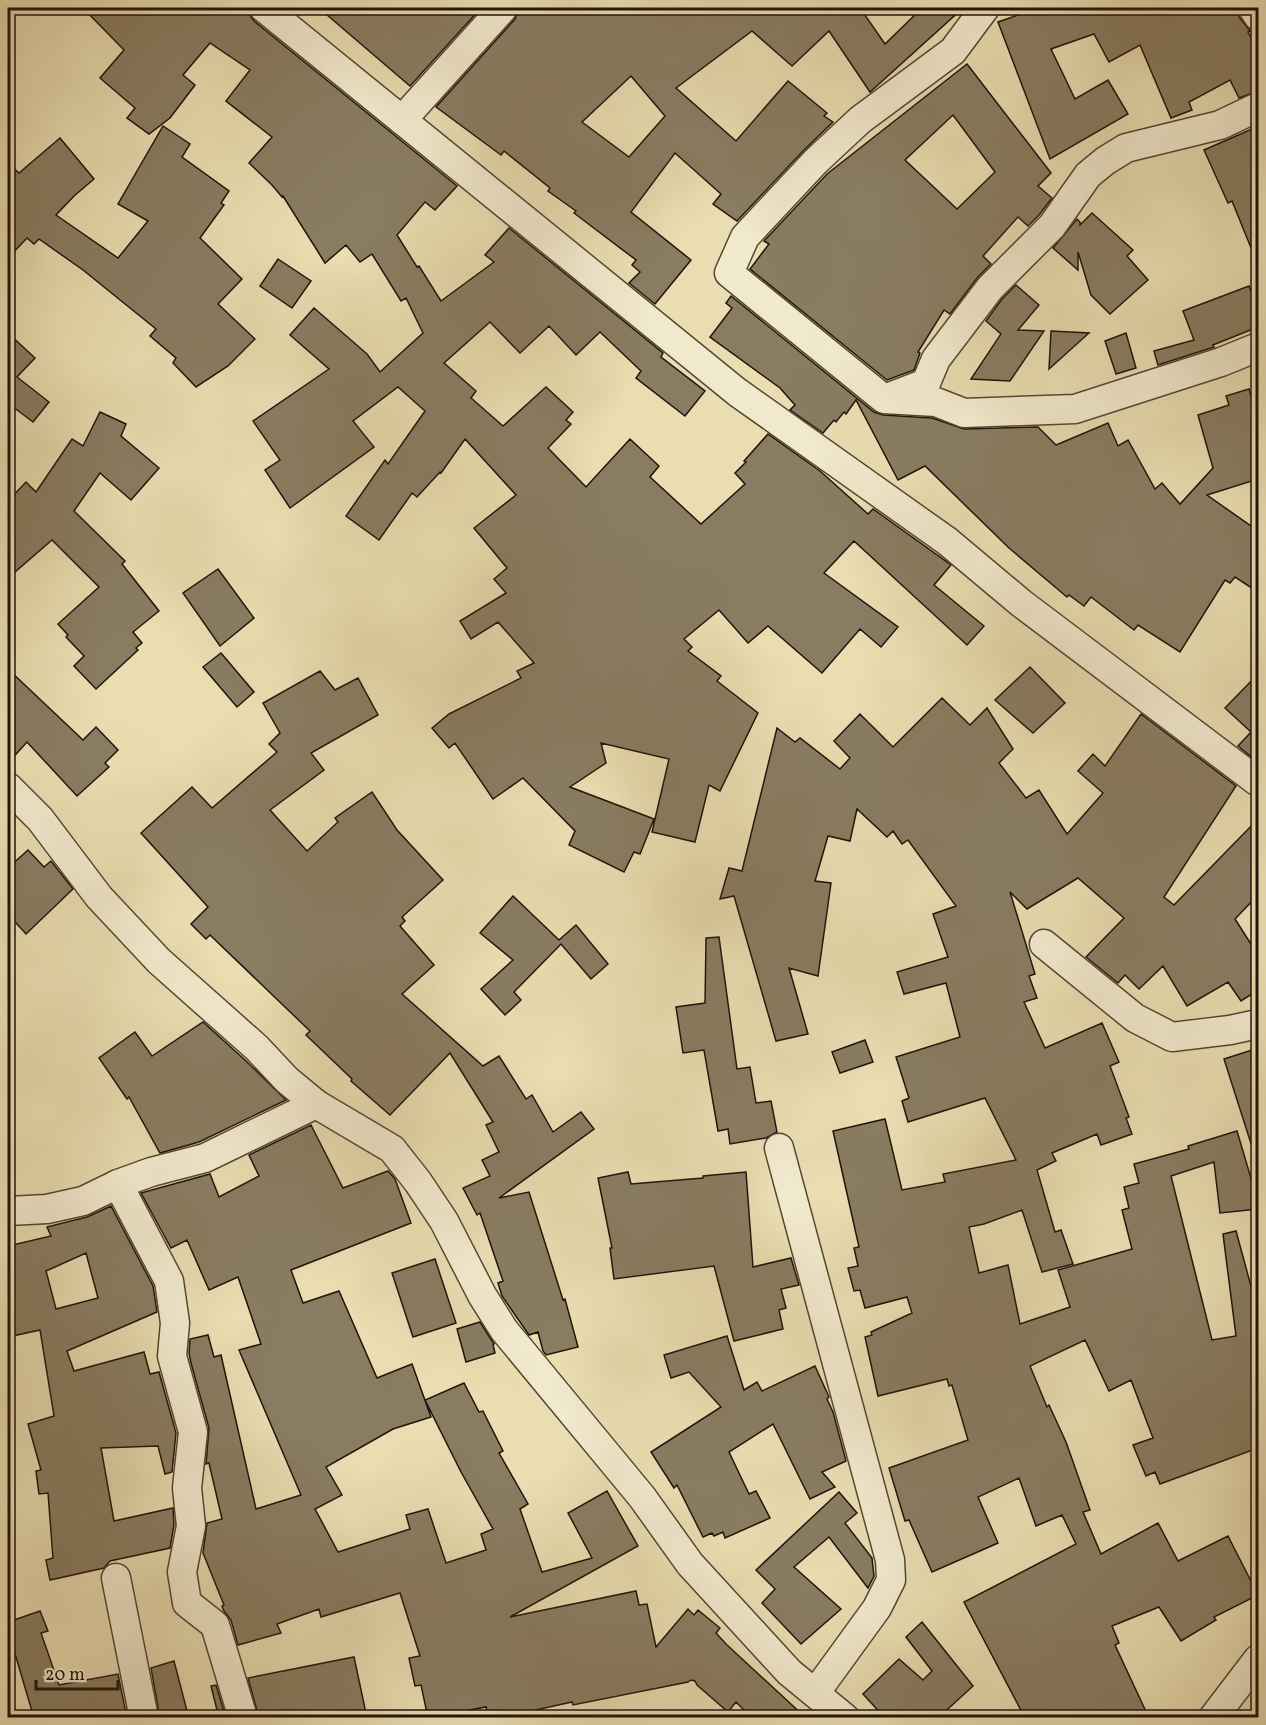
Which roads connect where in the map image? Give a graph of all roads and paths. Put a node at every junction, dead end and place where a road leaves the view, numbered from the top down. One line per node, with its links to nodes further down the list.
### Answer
1 (264, 8): 7 (street)
2 (503, 8): 7 (street)
3 (985, 8): 9 (street)
4 (1253, 8): 5 (street)
5 (1258, 16)
6 (1258, 108): 9 (street)
7 (402, 120): 10 (street)
8 (1258, 346): 9 (street)
9 (884, 399)
10 (1258, 782)
11 (8, 787): 14 (street)
12 (1044, 944): 13 (street)
13 (1258, 1024)
14 (316, 1104): 16 (street); 20 (street)
15 (779, 1148): 20 (street)
16 (118, 1184): 17 (street); 22 (street)
17 (8, 1211)
18 (116, 1578): 21 (street)
19 (1258, 1659): 24 (street)
20 (816, 1692): 23 (street)
21 (144, 1718)
22 (243, 1718)
23 (845, 1718)
24 (1213, 1718)

